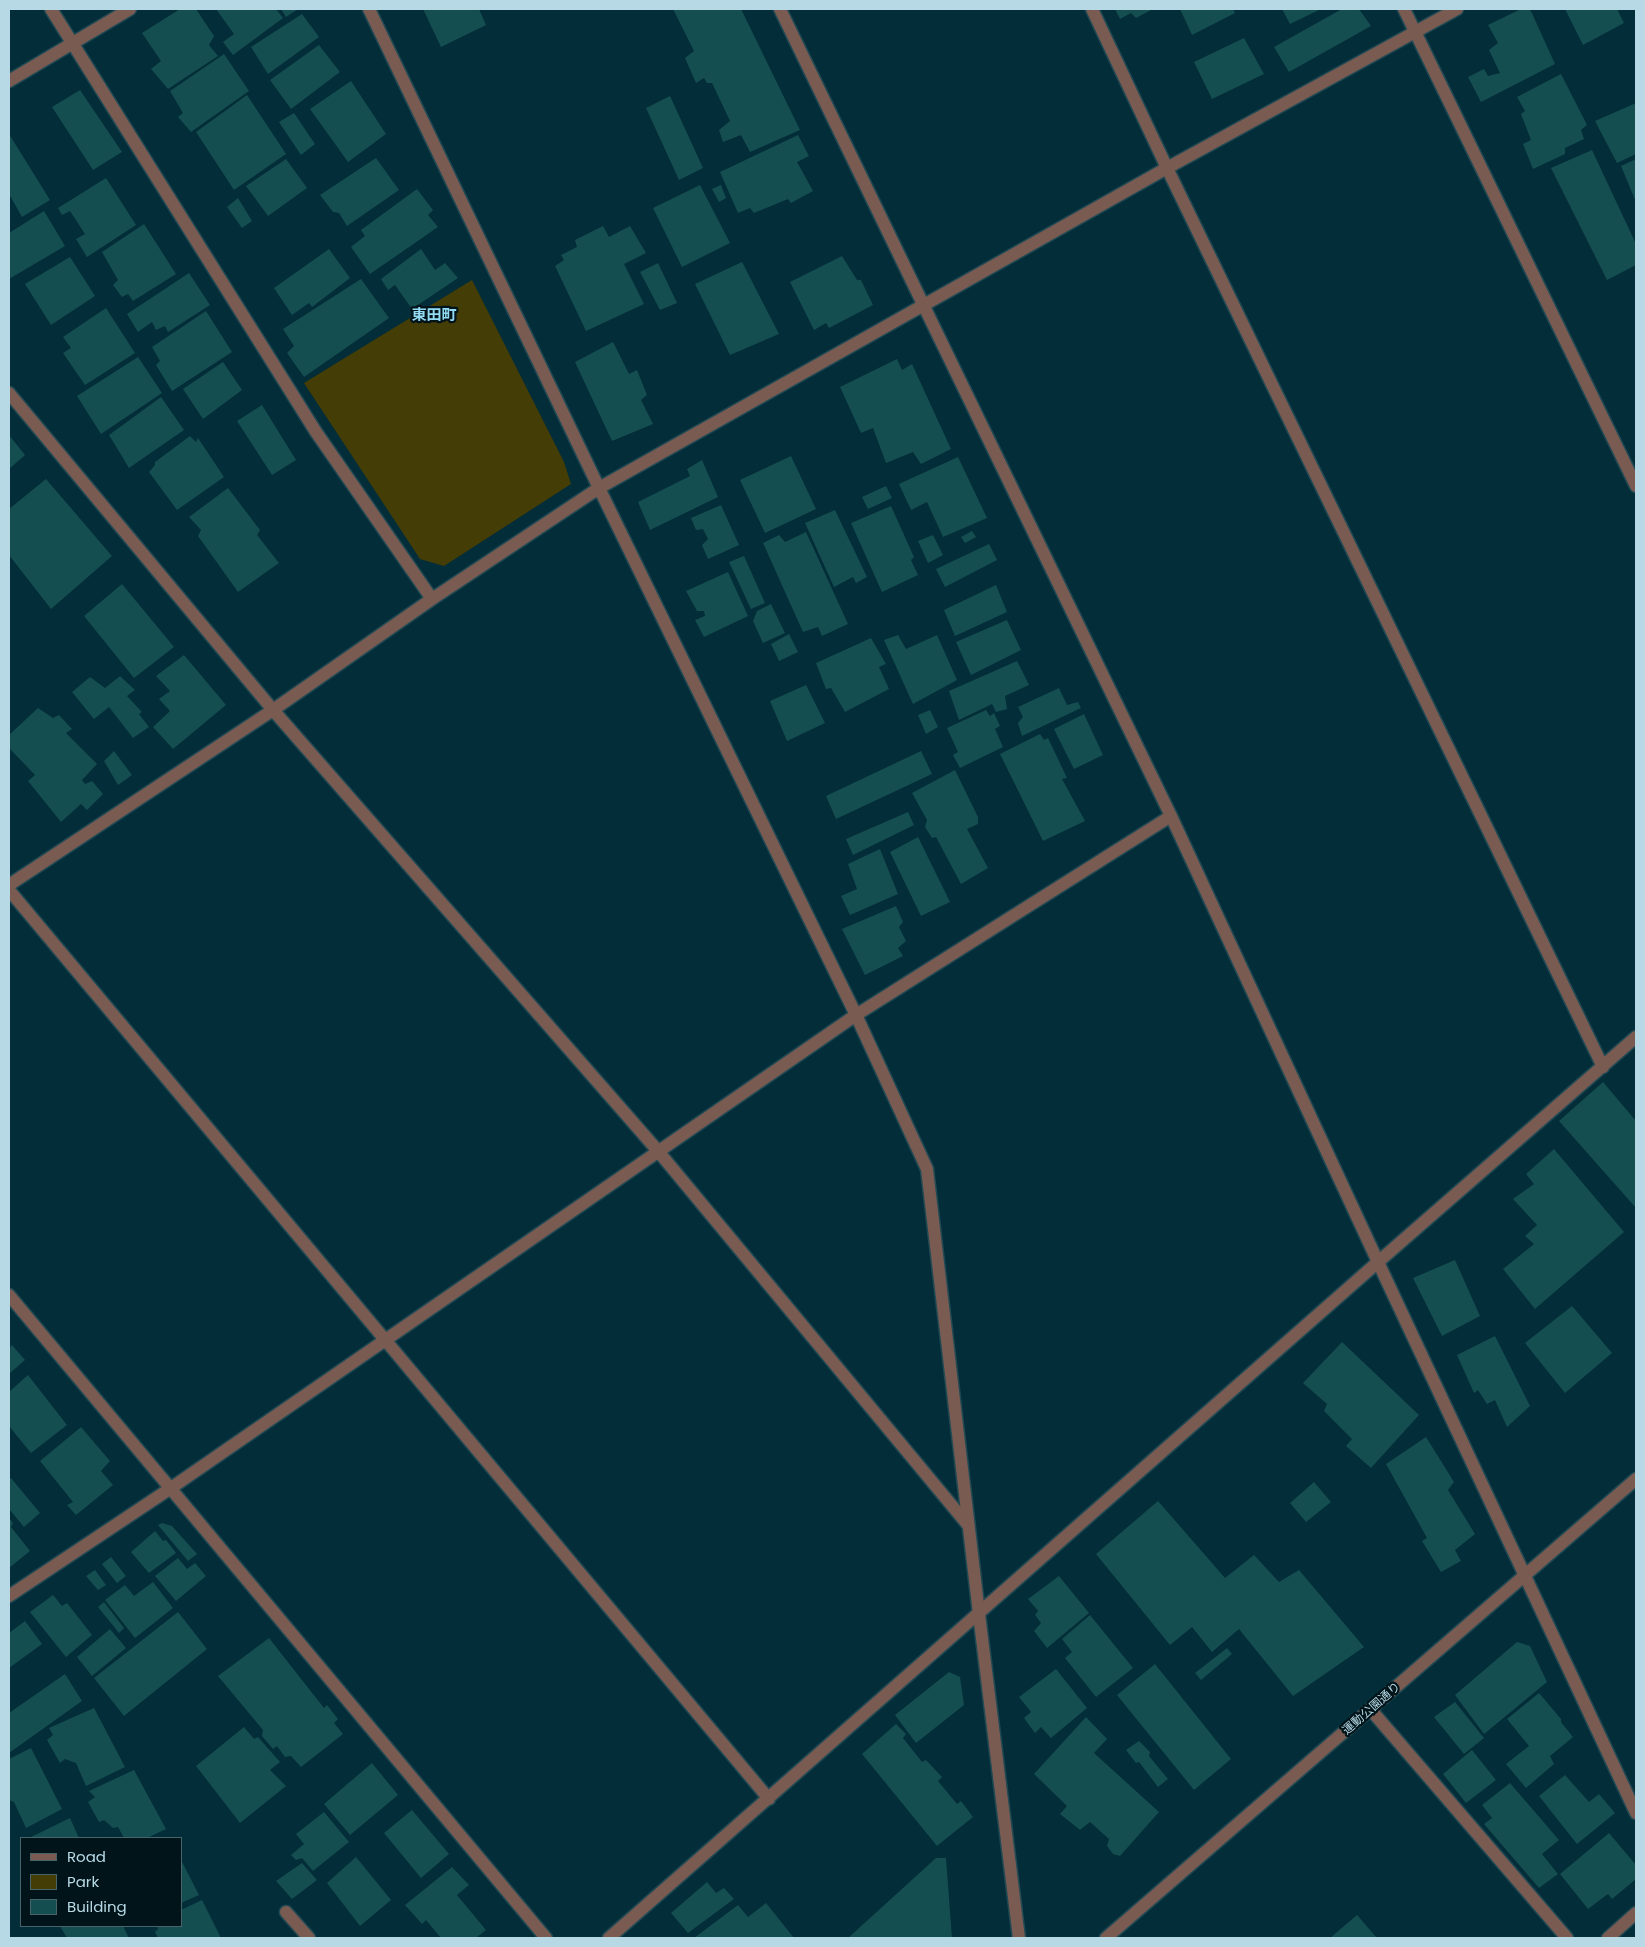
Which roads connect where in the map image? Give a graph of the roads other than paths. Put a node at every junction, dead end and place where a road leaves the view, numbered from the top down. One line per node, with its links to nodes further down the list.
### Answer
1 (51, 9): 9 (street)
2 (130, 9): 9 (street)
3 (369, 9): 15 (street)
4 (780, 9): 12 (street)
5 (1092, 9): 11 (street)
6 (1404, 9): 8 (street)
7 (1457, 9): 8 (street)
8 (1415, 32): 11 (street); 14 (street)
9 (73, 42): 10 (street); 16 (street)
10 (9, 81)
11 (1167, 168): 12 (street); 23 (street)
12 (923, 305): 15 (street); 18 (street)
13 (9, 394): 17 (street)
14 (1636, 486)
15 (599, 488): 16 (street); 21 (street)
16 (432, 599): 17 (street)
17 (273, 710): 19 (street); 24 (street)
18 (1171, 816): 21 (street); 25 (street)
19 (9, 885)
20 (9, 890): 27 (street)
21 (856, 1015): 24 (street); 30 (street)
22 (1636, 1037): 23 (street)
23 (1603, 1067): 25 (street)
24 (658, 1151): 27 (street); 30 (street)
25 (1378, 1262): 31 (street); 33 (street)
26 (9, 1295): 29 (street)
27 (384, 1340): 29 (street); 35 (street)
28 (1636, 1479): 31 (street, 運動公園通り)
29 (171, 1488): 32 (street); 40 (street)
30 (968, 1525): 33 (street)
31 (1526, 1576): 34 (street, 運動公園通り); 36 (street)
32 (9, 1596)
33 (979, 1614): 35 (street); 42 (street)
34 (1371, 1710): 43 (street, 運動公園通り); 44 (street)
35 (769, 1799): 41 (street)
36 (1636, 1813)
37 (286, 1912): 39 (street)
38 (1636, 1913): 45 (street)
39 (309, 1938)
40 (546, 1938)
41 (609, 1938)
42 (1019, 1938)
43 (1106, 1938)
44 (1567, 1938)
45 (1608, 1938)

